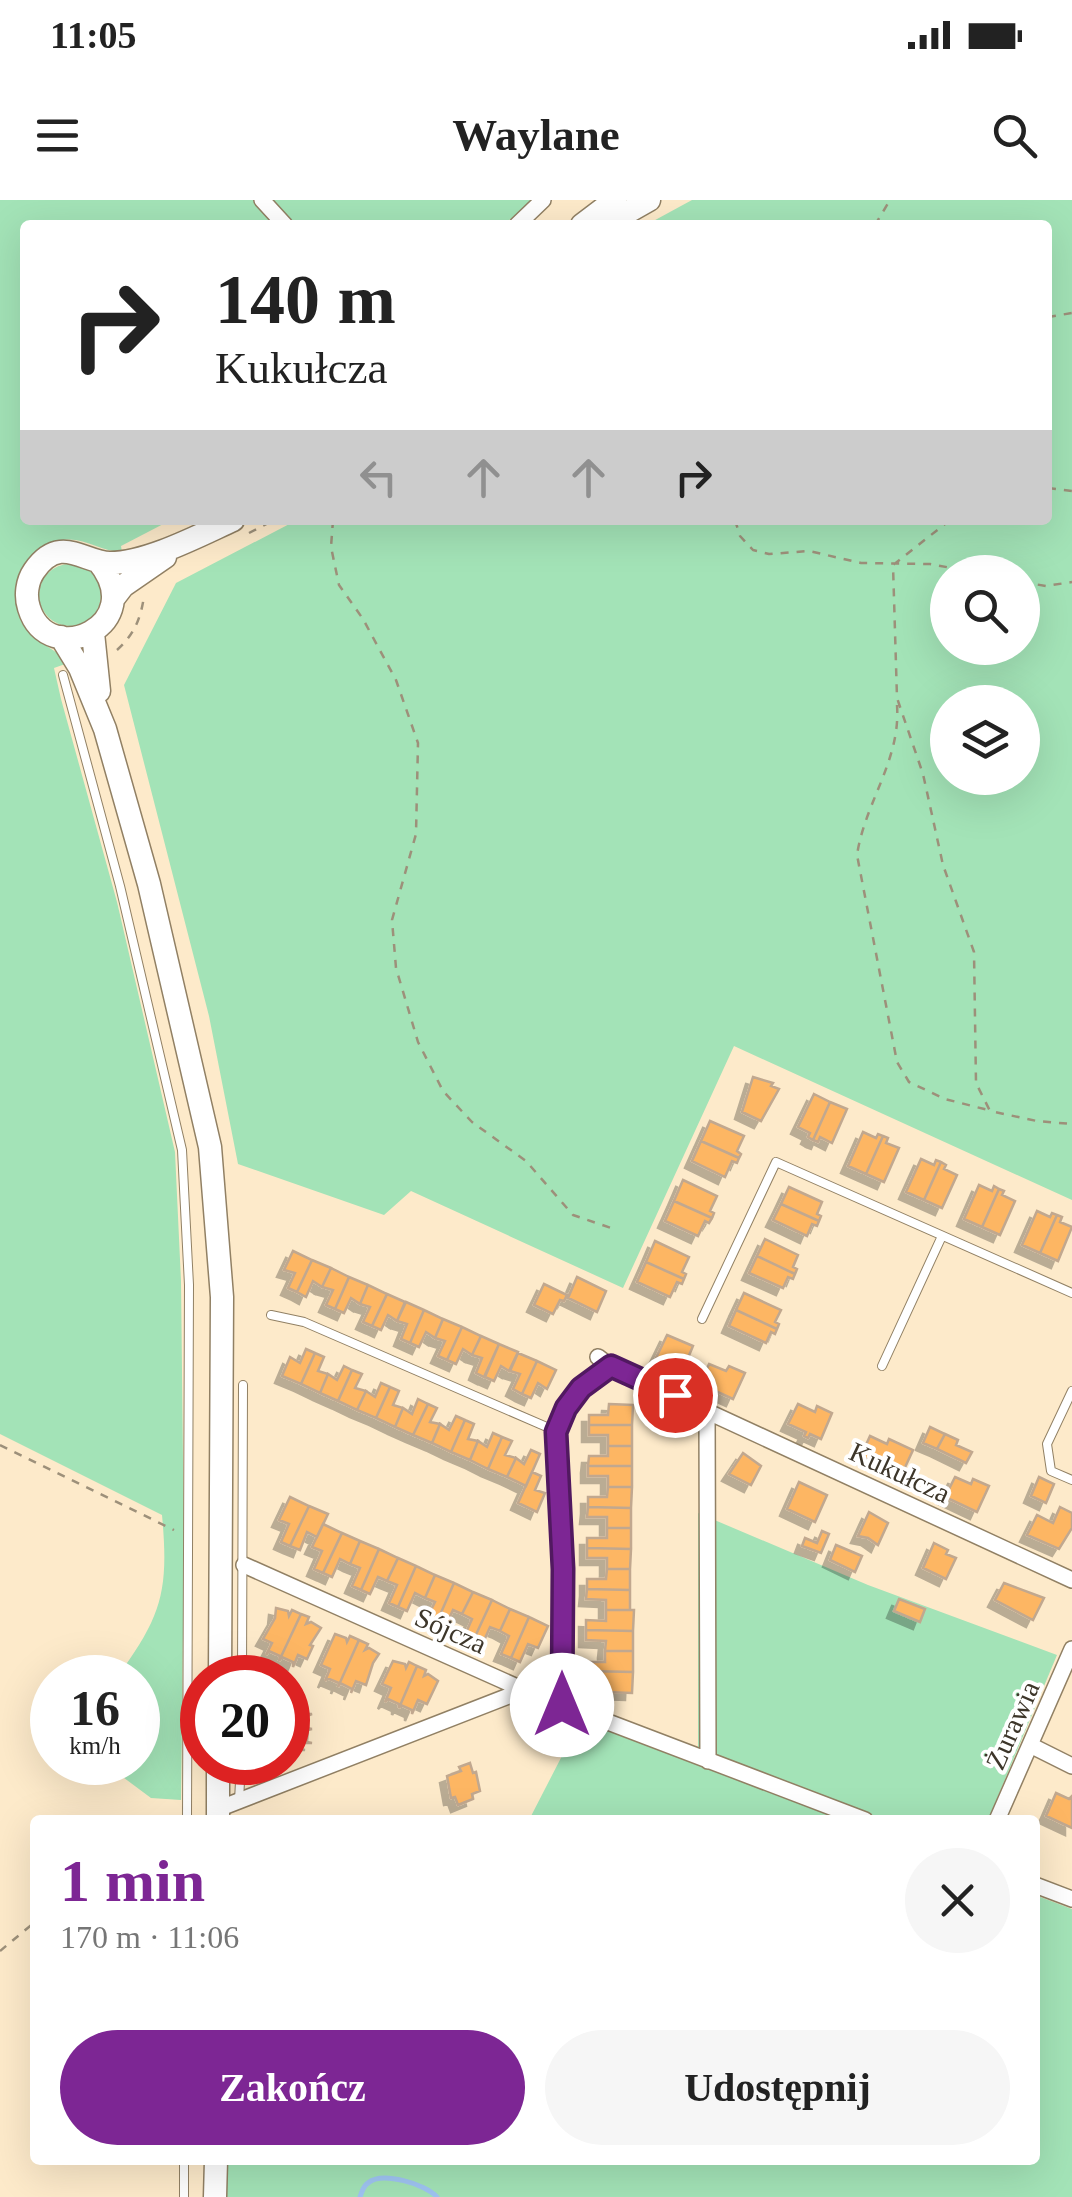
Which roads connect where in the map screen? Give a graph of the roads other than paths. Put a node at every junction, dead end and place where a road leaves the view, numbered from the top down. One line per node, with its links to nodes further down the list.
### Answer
1 (262, 200): 5 (street)
2 (544, 200): 6 (street)
3 (615, 200): 7 (main road)
4 (649, 200): 8 (main road)
5 (280, 220)
6 (522, 220)
7 (589, 220)
8 (614, 220)
9 (222, 525): 10 (main road)
10 (193, 538): 11 (main road); 12 (main road)
11 (98, 562): 12 (main road); 14 (main road)
12 (113, 598): 13 (main road)
13 (93, 632): 14 (main road); 16 (main road)
14 (60, 637): 16 (main road)
15 (63, 676): 41 (lane)
16 (105, 729): 31 (main road)
17 (942, 1236): 18 (lane); 20 (lane); 22 (lane)
18 (1072, 1293)
19 (271, 1315): 26 (lane)
20 (702, 1319)
21 (604, 1362): 25 (street, Kukułcza); 26 (lane)
22 (882, 1366)
23 (243, 1386): 28 (lane)
24 (1072, 1391): 27 (lane)
25 (707, 1409): 29 (street, Kukułcza); 36 (street)
26 (556, 1432): 34 (lane)
27 (1072, 1480)
28 (244, 1565): 32 (lane); 33 (street, Sójcza)
29 (1072, 1580)
30 (1072, 1649): 35 (street, Żurawia)
31 (220, 1655)
32 (242, 1655)
33 (524, 1690): 34 (street, Sójcza); 40 (street)
34 (562, 1705): 36 (street, Sójcza)
35 (1030, 1744): 37 (street); 43 (street, Żurawia)
36 (708, 1760): 42 (street, Sójcza)
37 (1072, 1766)
38 (221, 1785): 40 (main road)
39 (233, 1785): 40 (lane)
40 (225, 1810)
41 (187, 1815)
42 (851, 1815)
43 (999, 1815)
44 (1040, 1887): 45 (street)
45 (1072, 1899)
46 (184, 2165): 48 (lane)
47 (216, 2165): 49 (main road)
48 (184, 2197)
49 (215, 2197)

